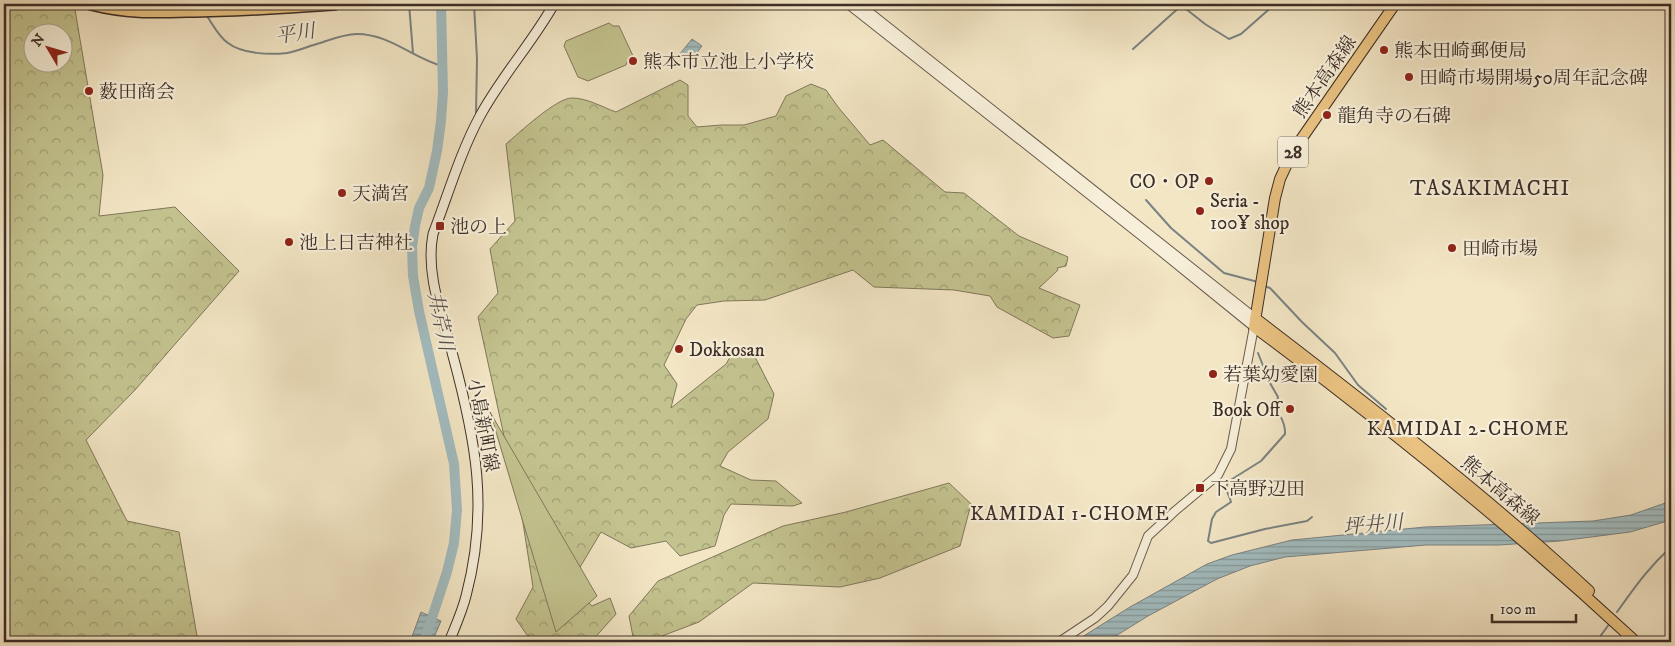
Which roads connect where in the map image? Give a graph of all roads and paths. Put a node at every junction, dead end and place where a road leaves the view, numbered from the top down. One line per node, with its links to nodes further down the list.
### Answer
1 (91, 4): 2 (highway)
2 (334, 4)
3 (554, 4): 9 (main road, 小島新町線)
4 (848, 4): 7 (street)
5 (859, 4): 7 (street)
6 (1395, 4): 8 (main road, 熊本高森線 / 28)
7 (1092, 192): 8 (street)
8 (1255, 322): 10 (street); 11 (main road, 熊本高森線); 12 (main road, 熊本高森線)
9 (450, 642)
10 (1058, 642)
11 (1636, 642)
12 (1646, 642)

